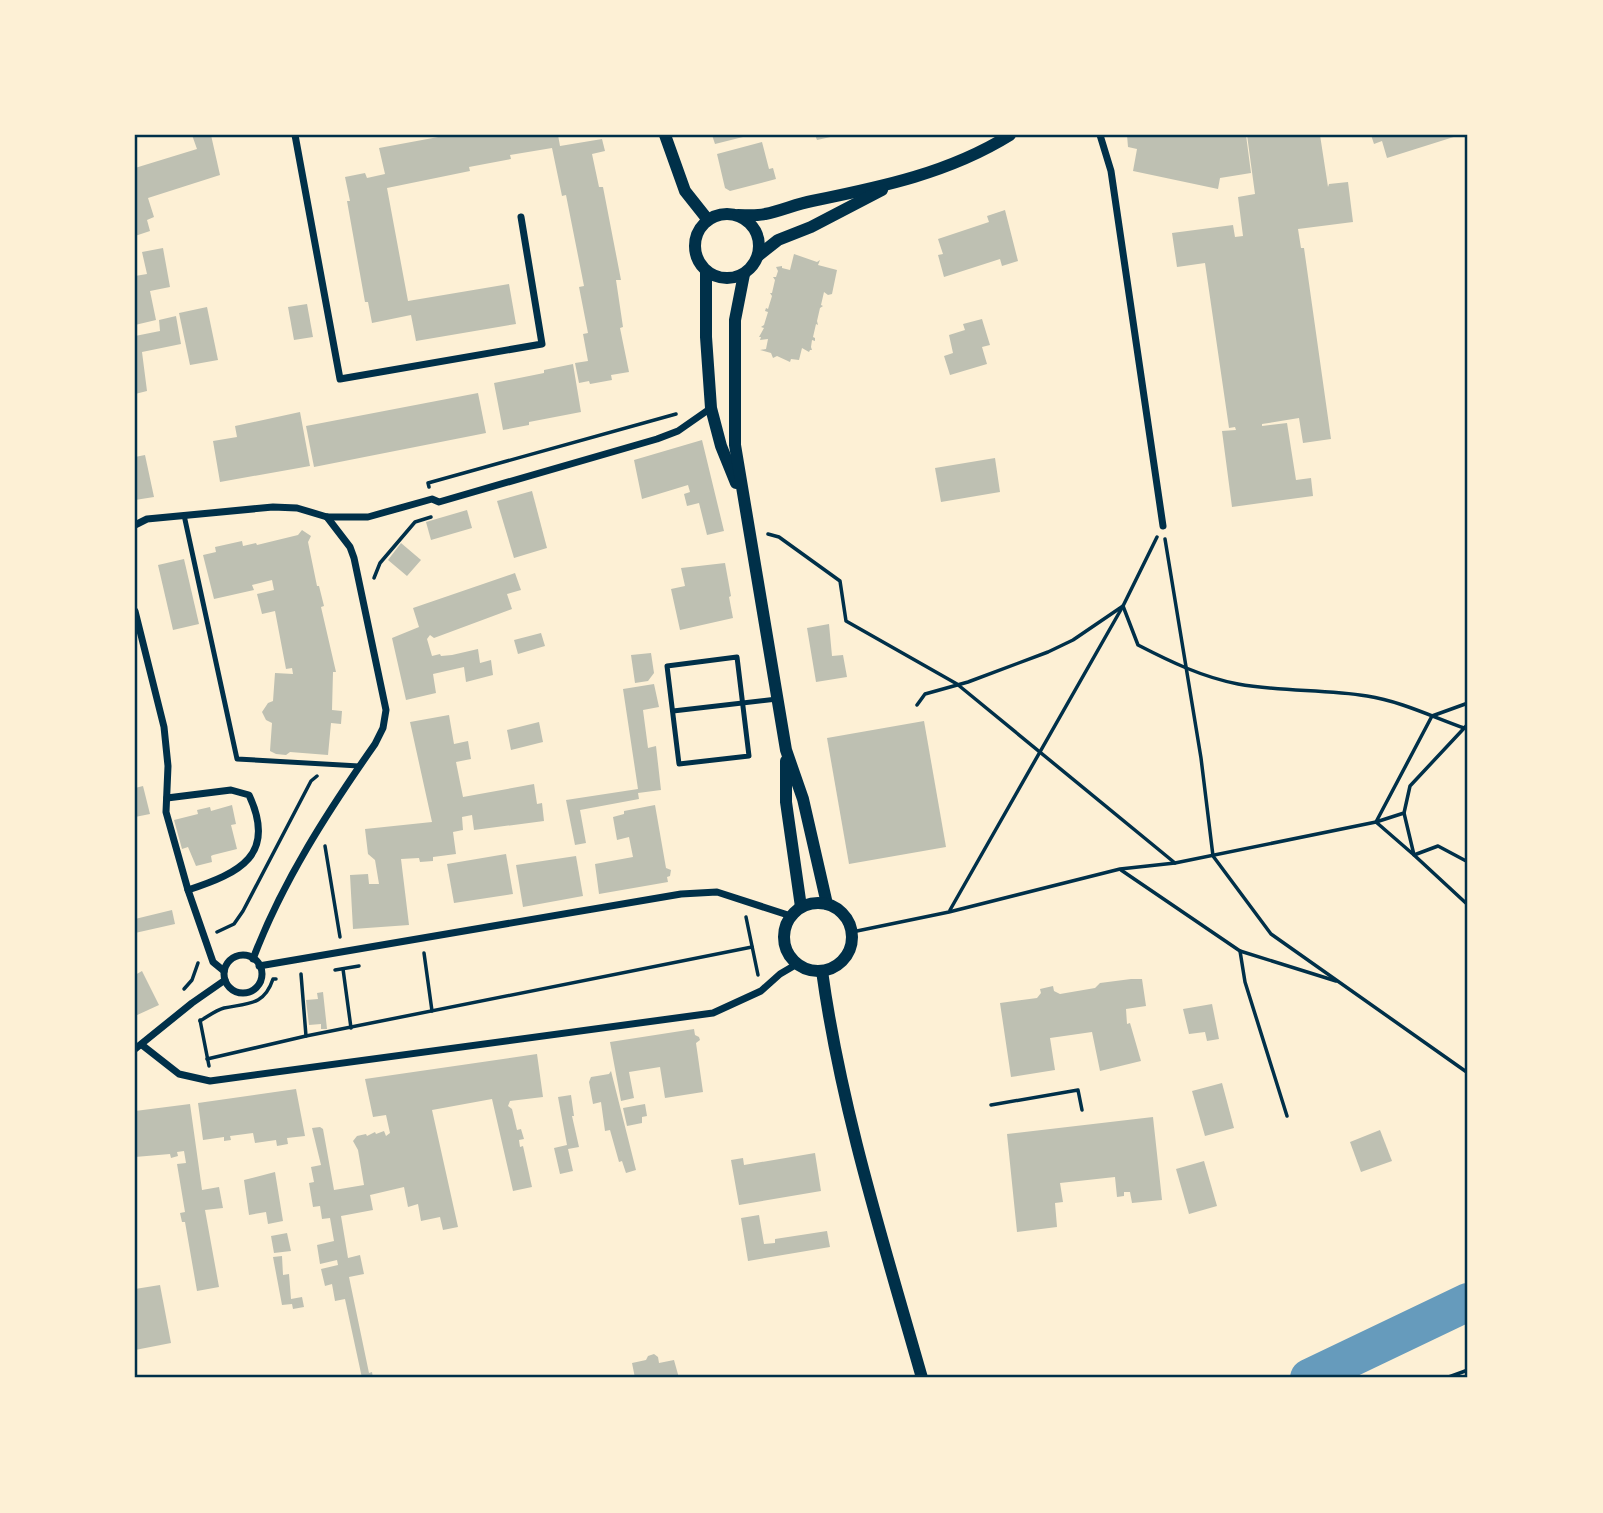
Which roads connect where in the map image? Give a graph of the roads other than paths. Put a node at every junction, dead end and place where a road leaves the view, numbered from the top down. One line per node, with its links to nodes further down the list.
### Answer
1 (295, 135): 7 (street)
2 (665, 135): 8 (street)
3 (1010, 135): 5 (street)
4 (1100, 135): 17 (street)
5 (892, 184): 6 (street); 9 (street)
6 (738, 215): 8 (street); 9 (street)
7 (521, 218)
8 (708, 220): 10 (street)
9 (759, 255): 11 (street)
10 (706, 271): 11 (street); 12 (street)
11 (744, 274): 13 (street)
12 (710, 408): 13 (street); 15 (street)
13 (743, 498): 19 (street)
14 (184, 515): 15 (street); 16 (street); 23 (lane)
15 (327, 517): 23 (street)
16 (135, 525)
17 (1163, 526)
18 (135, 611): 24 (street)
19 (778, 699): 20 (lane); 22 (street)
20 (742, 702): 21 (lane); 21 (lane); 21 (lane)
21 (673, 711)
22 (786, 750): 26 (street); 27 (street)
23 (359, 766): 28 (street)
24 (167, 798): 25 (street); 25 (street)
25 (188, 890): 31 (street)
26 (827, 904): 27 (street); 32 (street)
27 (796, 912): 29 (street); 30 (street)
28 (253, 959): 30 (street); 31 (street)
29 (797, 964): 32 (street); 34 (street)
30 (259, 965): 33 (street)
31 (224, 971): 33 (street)
32 (822, 971): 35 (street)
33 (225, 980): 34 (street)
34 (138, 1047)
35 (922, 1378)

